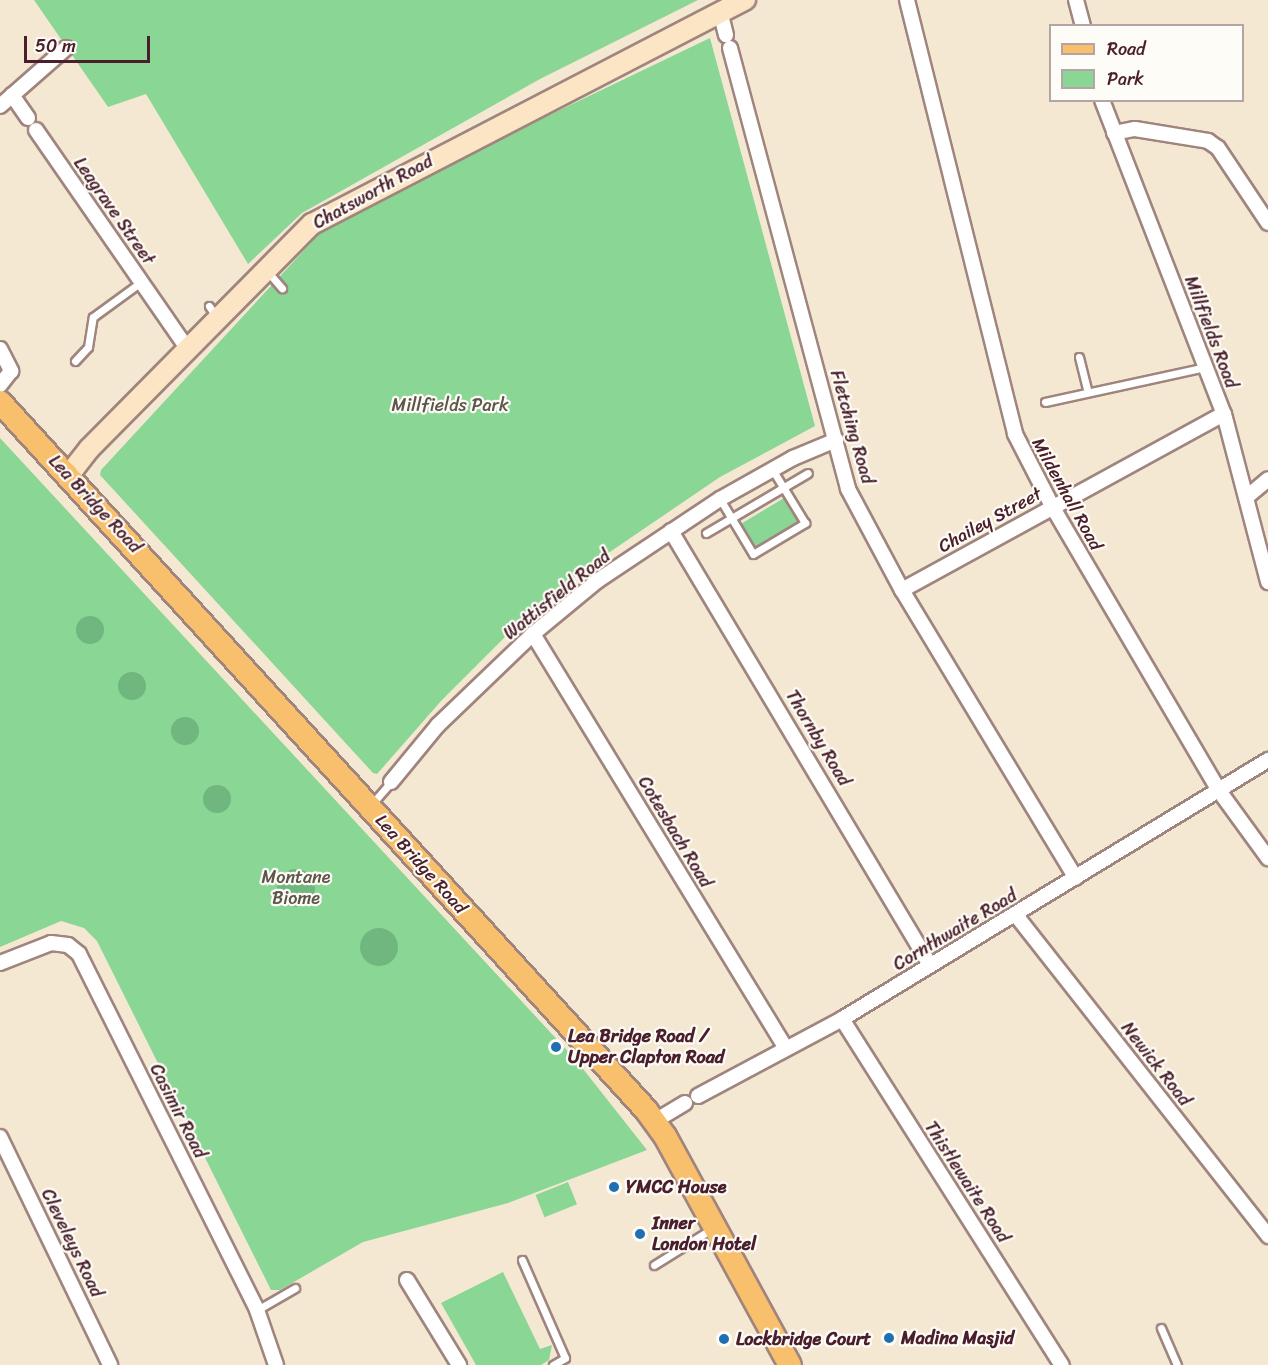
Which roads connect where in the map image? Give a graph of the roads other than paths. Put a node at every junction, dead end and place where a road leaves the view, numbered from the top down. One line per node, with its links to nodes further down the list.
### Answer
1 (745, 0): 4 (street, Chatsworth Road)
2 (907, 0): 33 (street, Mildenhall Road)
3 (1076, 0): 5 (street)
4 (720, 11): 12 (street, Chatsworth Road); 25 (street, Fletching Road)
5 (1082, 24)
6 (66, 48): 7 (street)
7 (12, 95): 9 (street); 13 (street, Leagrave Street)
8 (1103, 102): 10 (street, Millfields Road)
9 (0, 106)
10 (1114, 133): 11 (street); 19 (street, Millfields Road)
11 (1268, 223)
12 (265, 270): 14 (lane); 15 (street, Chatsworth Road)
13 (141, 282): 15 (street, Leagrave Street); 18 (lane)
14 (282, 288)
15 (187, 348): 28 (street, Chatsworth Road)
16 (0, 349): 20 (street)
17 (1079, 357): 21 (lane)
18 (75, 361)
19 (1206, 367): 21 (lane); 24 (street, Millfields Road)
20 (0, 385)
21 (1088, 392): 23 (lane)
22 (0, 402): 28 (main road, Lea Bridge Road)
23 (1045, 402)
24 (1224, 414): 31 (street, Millfields Road); 33 (street, Chailey Street)
25 (836, 440): 26 (street, Wattisfield Road); 38 (street, Fletching Road)
26 (772, 469): 30 (lane); 32 (street, Wattisfield Road)
27 (808, 473): 30 (lane)
28 (68, 476): 43 (main road, Lea Bridge Road)
29 (1268, 479): 31 (street)
30 (784, 488): 34 (lane); 34 (lane)
31 (1248, 496): 37 (street, Millfields Road)
32 (720, 499): 34 (lane); 35 (street, Wattisfield Road)
33 (1052, 506): 38 (street, Chailey Street); 42 (street, Mildenhall Road)
34 (732, 518): 36 (lane)
35 (671, 531): 39 (street, Wattisfield Road); 48 (street, Thornby Road)
36 (706, 533)
37 (1268, 582)
38 (902, 590): 45 (street, Fletching Road)
39 (533, 634): 41 (street, Wattisfield Road); 50 (street, Cotesbach Road)
40 (1268, 760): 42 (street, Cornthwaite Road)
41 (391, 782): 43 (lane, Wattisfield Road)
42 (1220, 792): 44 (street, Mildenhall Road); 45 (street, Cornthwaite Road)
43 (369, 807): 53 (main road, Lea Bridge Road)
44 (1268, 858)
45 (1076, 878): 46 (street, Cornthwaite Road)
46 (1015, 914): 48 (street, Cornthwaite Road); 56 (street, Newick Road)
47 (0, 963): 61 (street, Casimir Road)
48 (930, 965): 49 (street, Cornthwaite Road)
49 (842, 1019): 50 (street, Cornthwaite Road); 68 (street, Thistlewaite Road)
50 (786, 1048): 51 (street, Cornthwaite Road)
51 (698, 1096): 52 (lane, Cornthwaite Road)
52 (685, 1103): 53 (street, Cornthwaite Road)
53 (654, 1121): 55 (main road, Lea Bridge Road)
54 (0, 1137): 63 (street, Cleveleys Road)
55 (715, 1227): 58 (lane); 67 (main road, Lea Bridge Road)
56 (1268, 1236)
57 (522, 1260): 66 (lane)
58 (654, 1265)
59 (407, 1280): 65 (street)
60 (295, 1288): 61 (lane)
61 (257, 1310): 64 (street, Casimir Road)
62 (1161, 1328): 69 (lane)
63 (111, 1365)
64 (276, 1365)
65 (459, 1365)
66 (553, 1365)
67 (790, 1365)
68 (1062, 1365)
69 (1178, 1365)

